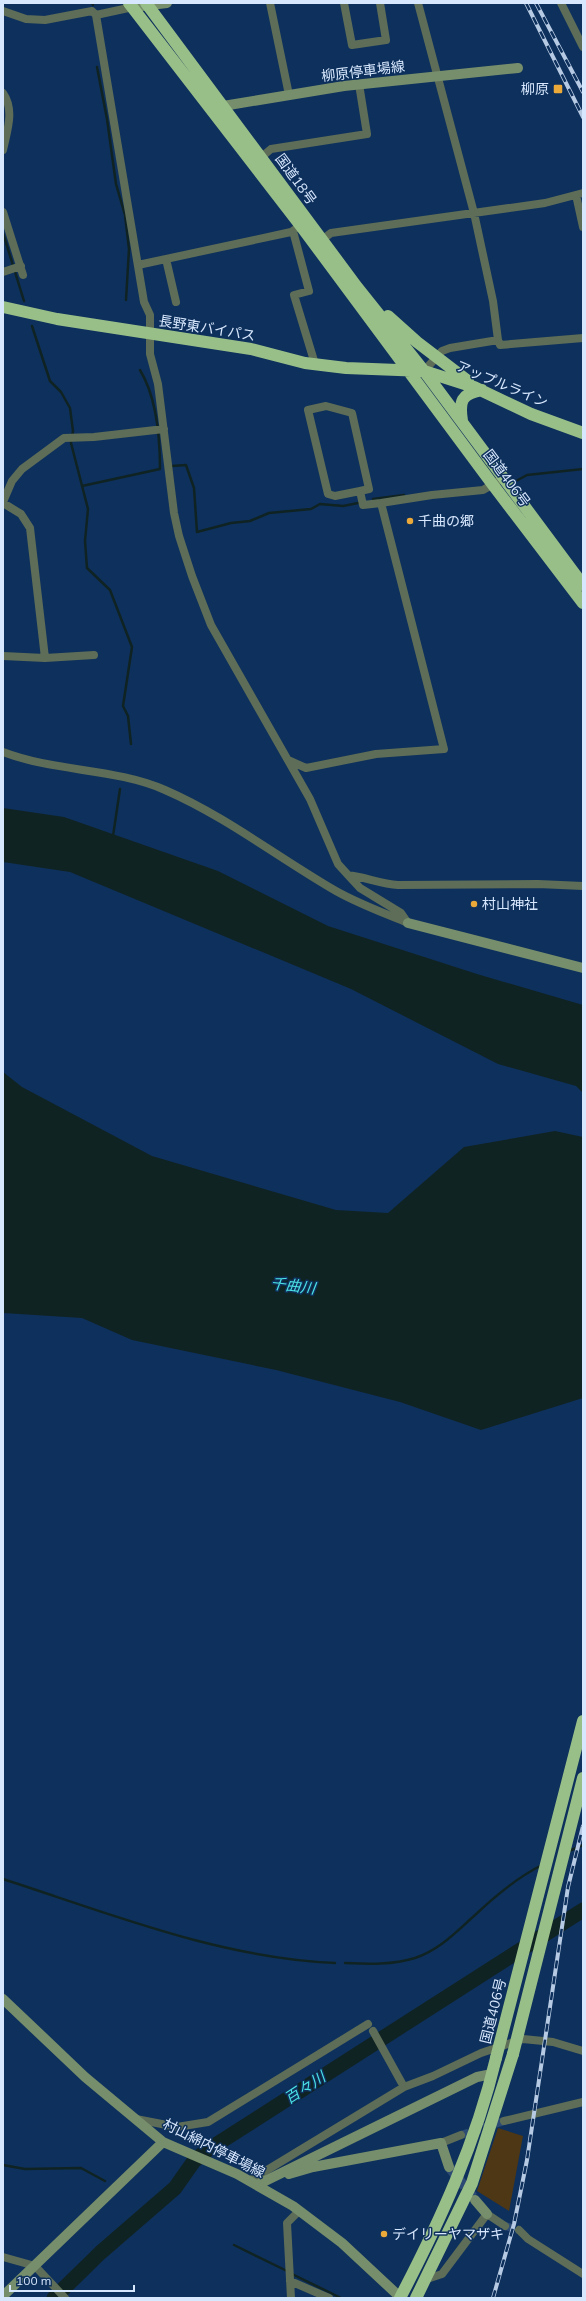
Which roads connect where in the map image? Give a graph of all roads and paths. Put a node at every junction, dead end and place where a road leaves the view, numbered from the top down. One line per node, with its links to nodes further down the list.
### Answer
1 (168, 3): 7 (street)
2 (270, 3): 16 (street)
3 (344, 3): 4 (street)
4 (380, 3)
5 (418, 3): 13 (street)
6 (561, 3): 11 (street)
7 (147, 4): 8 (street); 17 (highway, 国道18号)
8 (131, 5): 10 (street); 17 (highway, 国道18号)
9 (3, 11): 10 (street)
10 (96, 15): 27 (street)
11 (583, 47)
12 (518, 68): 13 (street, 柳原停車場線)
13 (438, 76): 14 (street, 柳原停車場線); 22 (street)
14 (359, 84): 16 (street, 柳原停車場線); 19 (street)
15 (3, 92): 18 (street)
16 (289, 95): 17 (street, 柳原停車場線)
17 (217, 107): 19 (highway, 国道18号)
18 (3, 150)
19 (258, 161): 23 (highway, 国道18号)
20 (580, 194): 22 (street); 24 (street)
21 (3, 212): 28 (street)
22 (474, 213): 25 (street); 36 (street)
23 (301, 226): 25 (highway, 国道18号); 26 (street); 38 (street); 39 (highway, 国道18号)
24 (583, 227)
25 (323, 239): 31 (highway, 国道18号)
26 (166, 259): 27 (street); 32 (street)
27 (138, 265): 34 (street)
28 (20, 266): 29 (street); 30 (street)
29 (6, 271)
30 (23, 275)
31 (352, 279): 37 (highway); 40 (highway, 国道18号)
32 (176, 302)
33 (3, 307): 34 (highway, 長野東バイパス)
34 (150, 334): 38 (highway, 長野東バイパス); 43 (street)
35 (583, 338): 36 (street)
36 (498, 340): 37 (street)
37 (437, 358): 40 (street); 41 (highway)
38 (315, 364): 39 (highway, 長野東バイパス)
39 (407, 370): 40 (highway, アップルライン); 46 (highway, 国道406号)
40 (424, 371): 41 (highway, アップルライン); 42 (highway, 国道406号)
41 (478, 389): 42 (highway); 44 (highway, アップルライン)
42 (462, 421): 45 (highway, 国道406号)
43 (164, 429): 48 (street); 56 (street)
44 (583, 433)
45 (504, 477): 46 (street); 50 (highway, 国道406号)
46 (493, 485): 49 (street); 51 (highway, 国道406号)
47 (360, 492): 47 (street); 49 (street)
48 (3, 502): 54 (street)
49 (381, 503): 56 (street)
50 (583, 585)
51 (583, 603)
52 (94, 655): 54 (street)
53 (3, 656): 54 (street)
54 (45, 658)
55 (3, 752): 59 (street)
56 (288, 760): 57 (street)
57 (348, 875): 58 (street); 59 (street)
58 (583, 886)
59 (408, 923): 60 (street)
60 (583, 968)
61 (583, 1721): 65 (highway, 国道406号, bridge)
62 (583, 1778): 84 (highway, 国道406号, bridge)
63 (3, 1999): 68 (street, 村山綿内停車場線)
64 (583, 2051): 66 (street)
65 (492, 2074): 74 (street); 90 (highway, 国道406号)
66 (404, 2087): 68 (street); 75 (street)
67 (583, 2102): 69 (street)
68 (134, 2118): 71 (street, 村山綿内停車場線)
69 (504, 2121)
70 (461, 2135): 72 (street)
71 (163, 2142): 75 (street, 村山綿内停車場線); 82 (street)
72 (441, 2143): 73 (street); 74 (street)
73 (449, 2167)
74 (283, 2172): 75 (street)
75 (253, 2183): 77 (street, 村山綿内停車場線)
76 (475, 2200): 78 (street)
77 (299, 2211): 85 (street); 90 (street, 村山綿内停車場線)
78 (487, 2214): 79 (street); 84 (street)
79 (504, 2226)
80 (518, 2230): 83 (street)
81 (3, 2257): 82 (street)
82 (35, 2266): 86 (street); 87 (street)
83 (583, 2274)
84 (424, 2280): 91 (highway, 国道406号)
85 (290, 2281): 88 (street); 89 (street)
86 (3, 2296)
87 (65, 2298)
88 (291, 2298)
89 (329, 2298)
90 (401, 2298)
91 (416, 2298)

